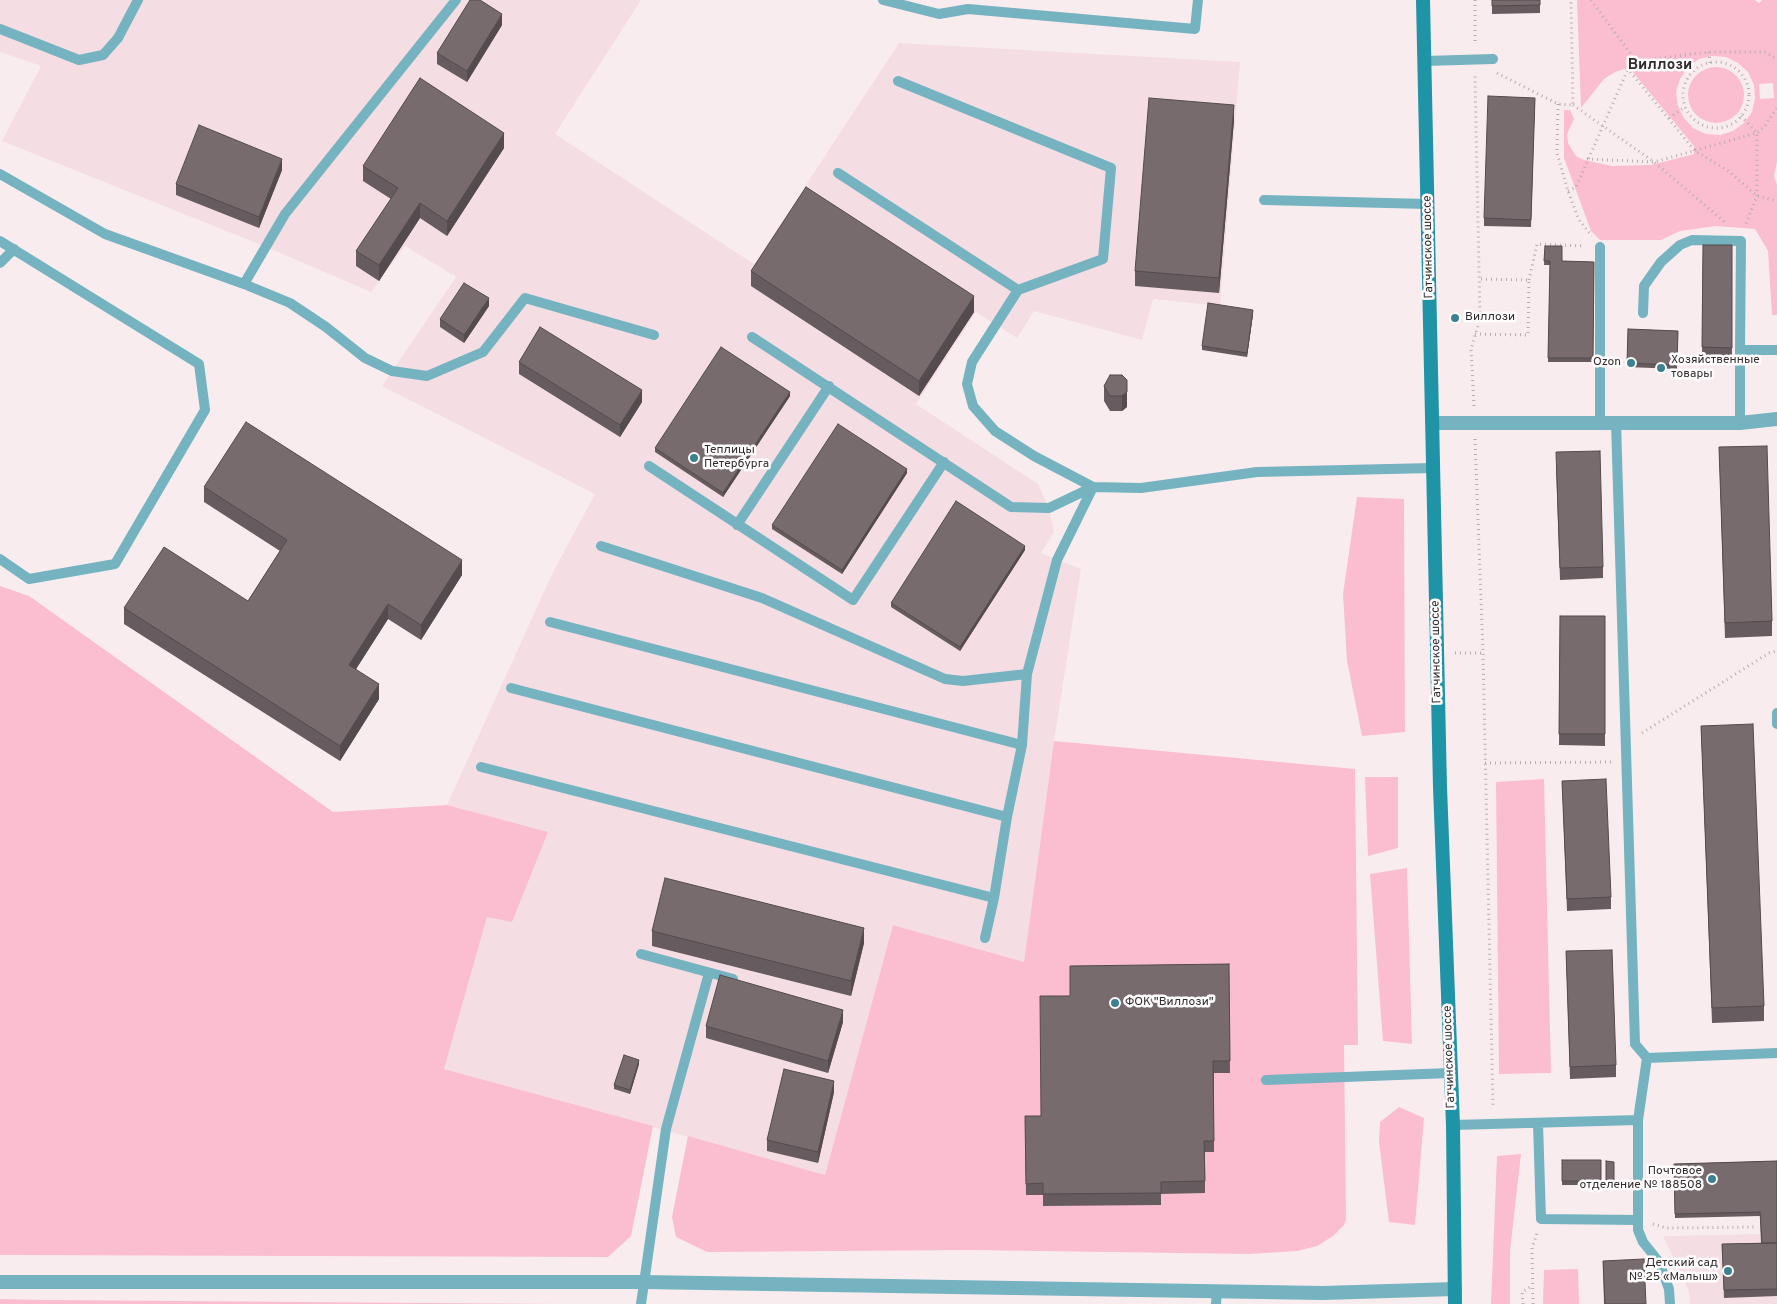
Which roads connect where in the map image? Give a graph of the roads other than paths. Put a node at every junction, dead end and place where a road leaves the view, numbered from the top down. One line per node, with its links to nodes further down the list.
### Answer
1 (138, 0): 6 (lane)
2 (456, 0): 18 (lane)
3 (883, 0): 4 (lane)
4 (1198, 0)
5 (1423, 0): 8 (main road, Гатчинское шоссе)
6 (0, 29)
7 (1493, 59): 8 (lane)
8 (1425, 61): 13 (main road, Гатчинское шоссе)
9 (898, 81): 19 (lane)
10 (838, 173): 19 (lane)
11 (0, 174): 18 (lane)
12 (1264, 200): 13 (lane)
13 (1428, 204): 27 (main road, Гатчинское шоссе)
14 (0, 241): 16 (lane)
15 (1600, 247): 28 (lane)
16 (14, 249): 17 (lane); 37 (lane)
17 (0, 262)
18 (244, 284): 21 (lane)
19 (1018, 290): 34 (lane)
20 (1644, 313): 23 (lane)
21 (654, 335)
22 (752, 336): 25 (lane)
23 (1740, 350): 24 (lane); 30 (lane)
24 (1777, 350)
25 (828, 386): 31 (lane); 35 (lane)
26 (1777, 418): 30 (street)
27 (1433, 423): 28 (street); 33 (main road, Гатчинское шоссе)
28 (1600, 423): 29 (street)
29 (1616, 423): 30 (street); 52 (lane)
30 (1740, 423)
31 (944, 462): 34 (lane); 35 (lane)
32 (649, 466): 35 (lane)
33 (1433, 468): 34 (lane); 53 (main road, Гатчинское шоссе)
34 (1093, 487): 39 (lane)
35 (738, 525)
36 (601, 546): 39 (lane)
37 (0, 559)
38 (550, 622): 43 (lane)
39 (1027, 674): 43 (lane)
40 (511, 688): 45 (lane)
41 (1777, 714): 42 (lane)
42 (1777, 724)
43 (1022, 745): 45 (lane)
44 (481, 767): 46 (lane)
45 (1007, 817): 46 (lane)
46 (994, 898): 47 (lane)
47 (985, 938)
48 (641, 954): 49 (lane)
49 (709, 973): 50 (lane); 60 (lane)
50 (746, 983)
51 (1777, 1053): 52 (lane)
52 (1647, 1058): 55 (lane)
53 (1450, 1073): 54 (lane); 57 (main road, Гатчинское шоссе)
54 (1266, 1080)
55 (1638, 1120): 56 (lane); 58 (lane)
56 (1538, 1123): 57 (lane); 58 (lane)
57 (1453, 1125): 61 (main road, Гатчинское шоссе)
58 (1638, 1220): 65 (lane)
59 (0, 1282): 60 (street)
60 (643, 1282): 62 (street); 63 (lane)
61 (1455, 1289): 62 (street); 64 (main road, Гатчинское шоссе)
62 (1216, 1298)
63 (641, 1304)
64 (1455, 1304)
65 (1670, 1304)

